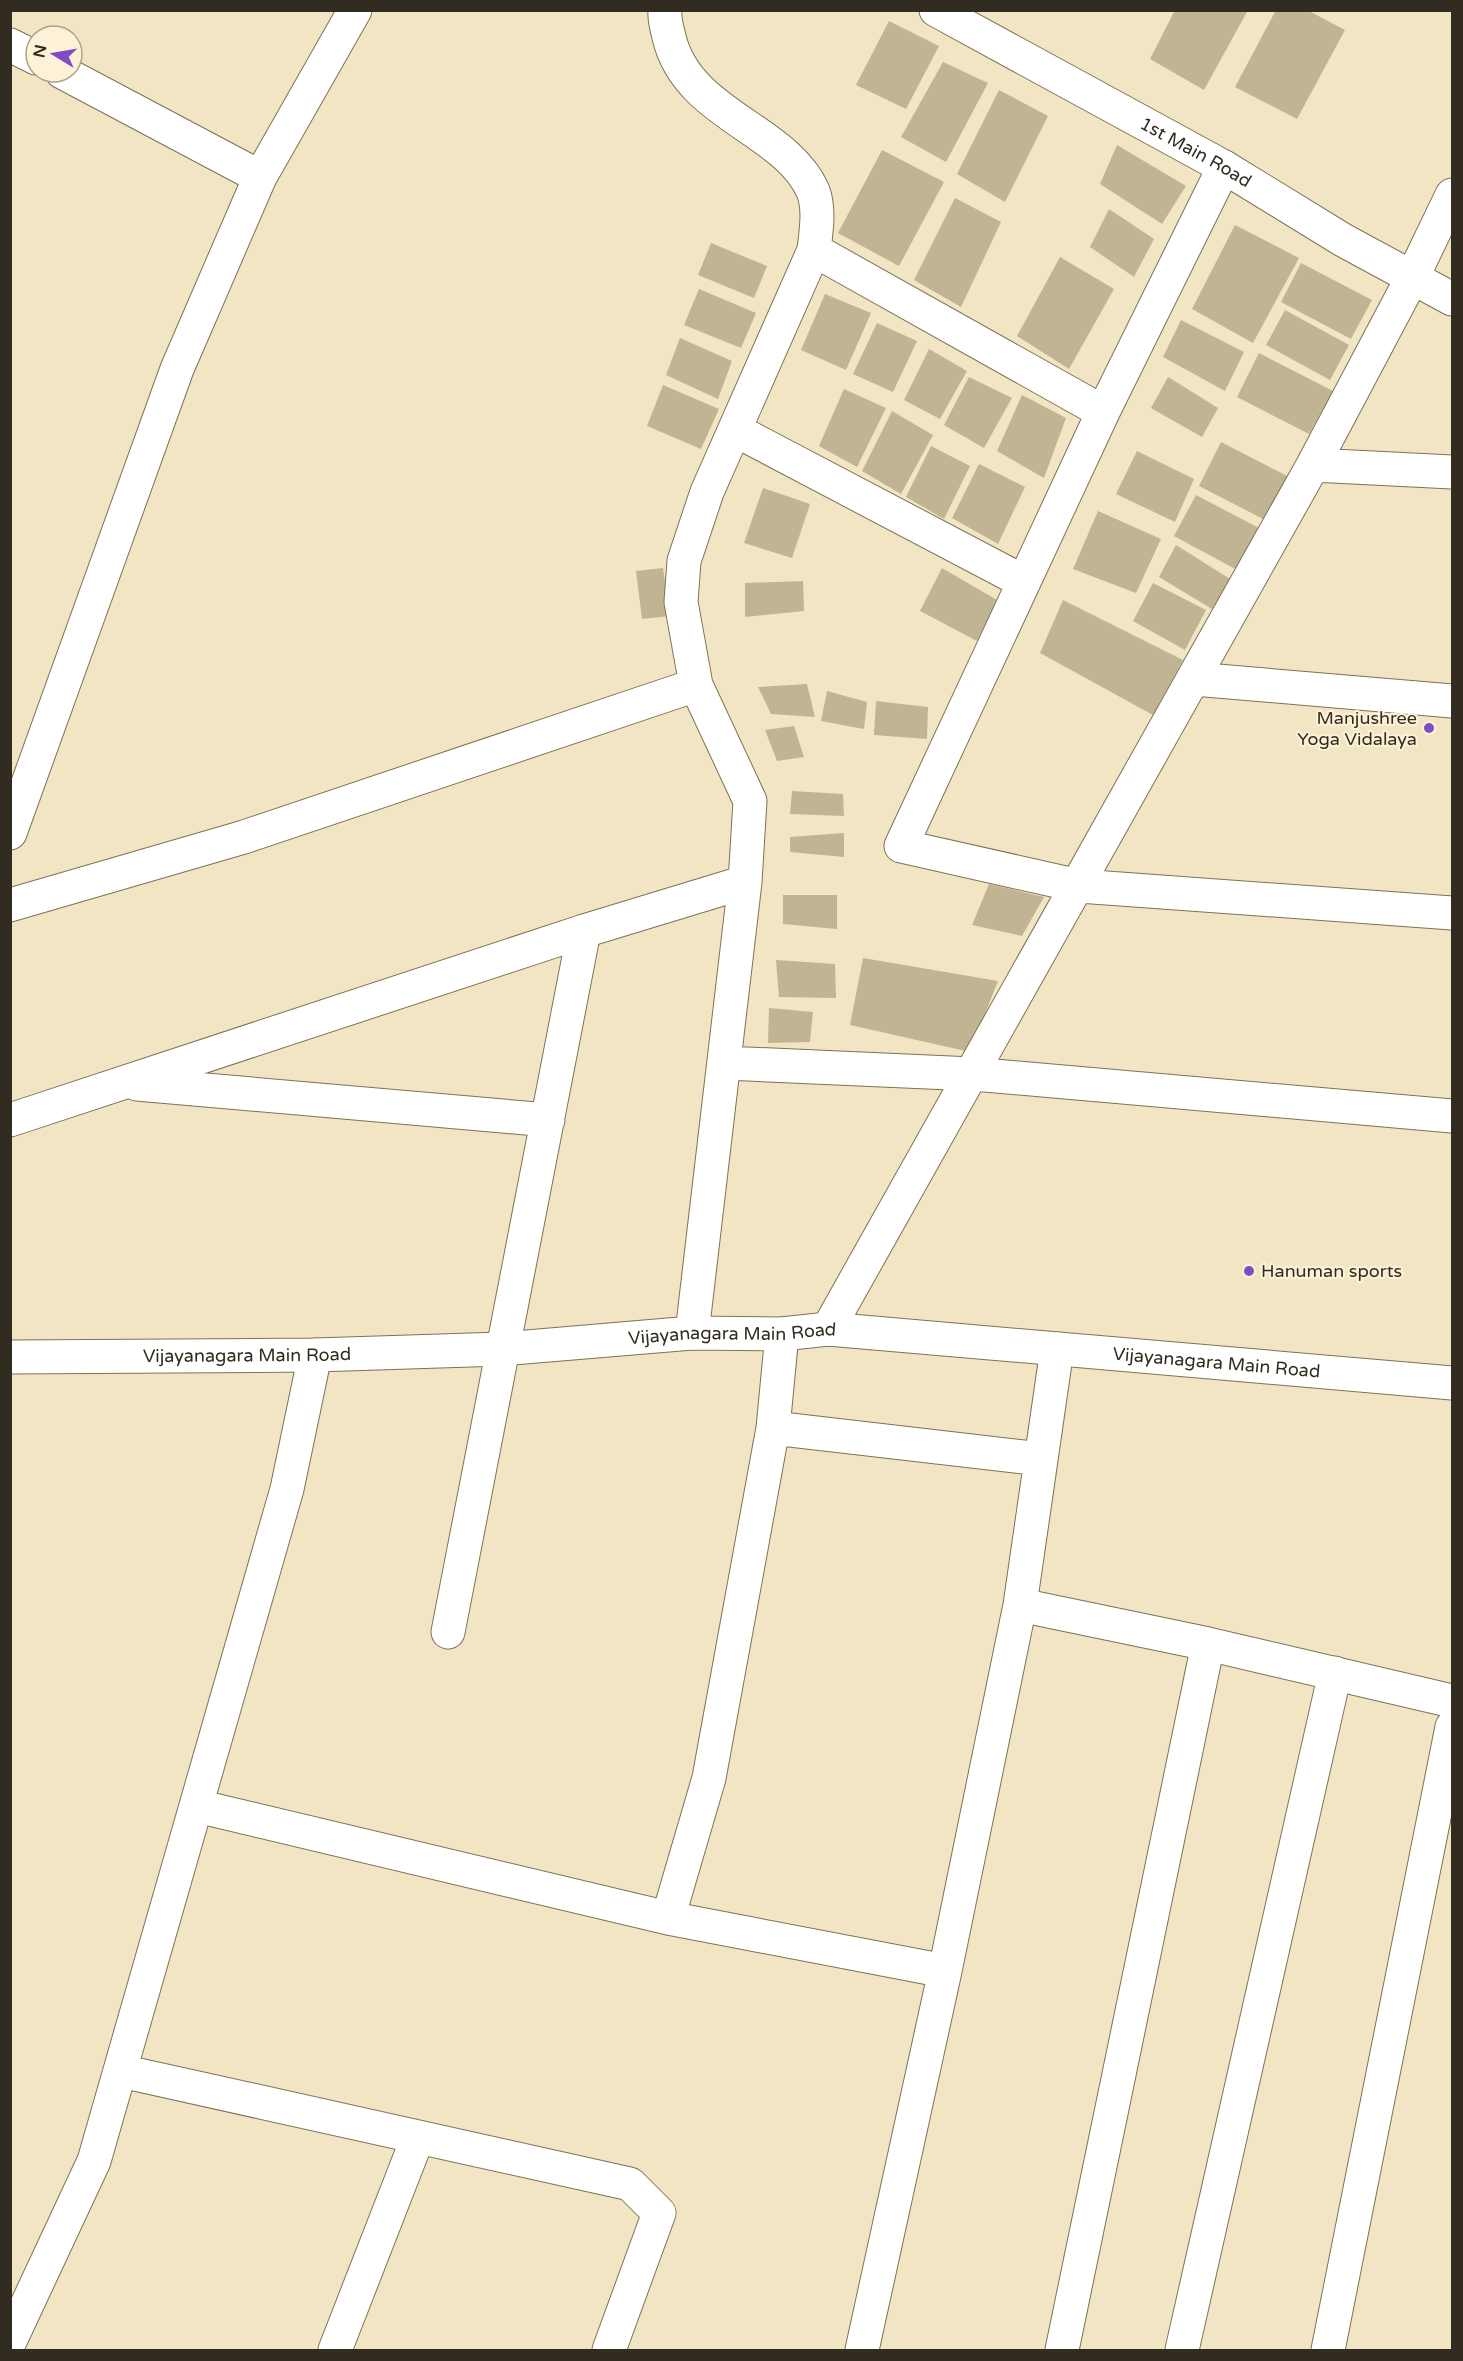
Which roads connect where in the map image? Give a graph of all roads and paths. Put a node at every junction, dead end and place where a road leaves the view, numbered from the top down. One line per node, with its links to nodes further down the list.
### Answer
1 (665, 10): 10 (street)
2 (936, 10): 7 (street, 1st Main Road)
3 (352, 12): 8 (street)
4 (10, 45): 5 (street)
5 (24, 52)
6 (84, 84): 8 (street)
7 (1224, 167): 11 (street, 1st Main Road); 13 (street)
8 (260, 177): 21 (street)
9 (1452, 195): 11 (street)
10 (814, 250): 13 (street); 14 (street)
11 (1412, 278): 12 (street, 1st Main Road); 15 (street)
12 (1452, 299)
13 (1103, 412): 17 (street)
14 (736, 431): 17 (street); 19 (street)
15 (1313, 465): 16 (street); 18 (street)
16 (1452, 472)
17 (1024, 582): 23 (street)
18 (1194, 679): 20 (street); 23 (street)
19 (696, 685): 22 (street); 24 (street)
20 (1452, 700)
21 (10, 833)
22 (745, 882): 26 (street); 27 (street)
23 (1079, 886): 25 (street); 28 (street)
24 (10, 905)
25 (1452, 913)
26 (584, 931): 29 (street); 32 (street)
27 (725, 1064): 28 (street); 34 (street)
28 (973, 1074): 30 (street); 33 (street)
29 (123, 1083): 31 (street); 32 (street)
30 (1452, 1116)
31 (10, 1120)
32 (548, 1120): 36 (street)
33 (828, 1329): 35 (street, Vijayanagara Main Road); 37 (street, Vijayanagara Main Road)
34 (692, 1333): 35 (street, Vijayanagara Main Road); 36 (street, Vijayanagara Main Road)
35 (782, 1334): 41 (street)
36 (502, 1349): 38 (street, Vijayanagara Main Road); 44 (street)
37 (1057, 1349): 40 (street, Vijayanagara Main Road); 42 (street)
38 (315, 1355): 39 (street, Vijayanagara Main Road); 49 (street)
39 (10, 1356)
40 (1452, 1383)
41 (773, 1428): 42 (street); 50 (street)
42 (1041, 1459): 43 (street)
43 (1020, 1605): 45 (street); 51 (street)
44 (448, 1632)
45 (1208, 1644): 46 (street); 58 (street)
46 (1335, 1674): 47 (street); 59 (street)
47 (1452, 1701)
48 (1452, 1727): 60 (street)
49 (196, 1806): 50 (street); 52 (street)
50 (668, 1918): 51 (street)
51 (945, 1971): 57 (street)
52 (121, 2070): 53 (street); 54 (street)
53 (418, 2137): 55 (street); 56 (street)
54 (10, 2341)
55 (335, 2350)
56 (609, 2350)
57 (862, 2350)
58 (1062, 2350)
59 (1182, 2350)
60 (1328, 2350)

